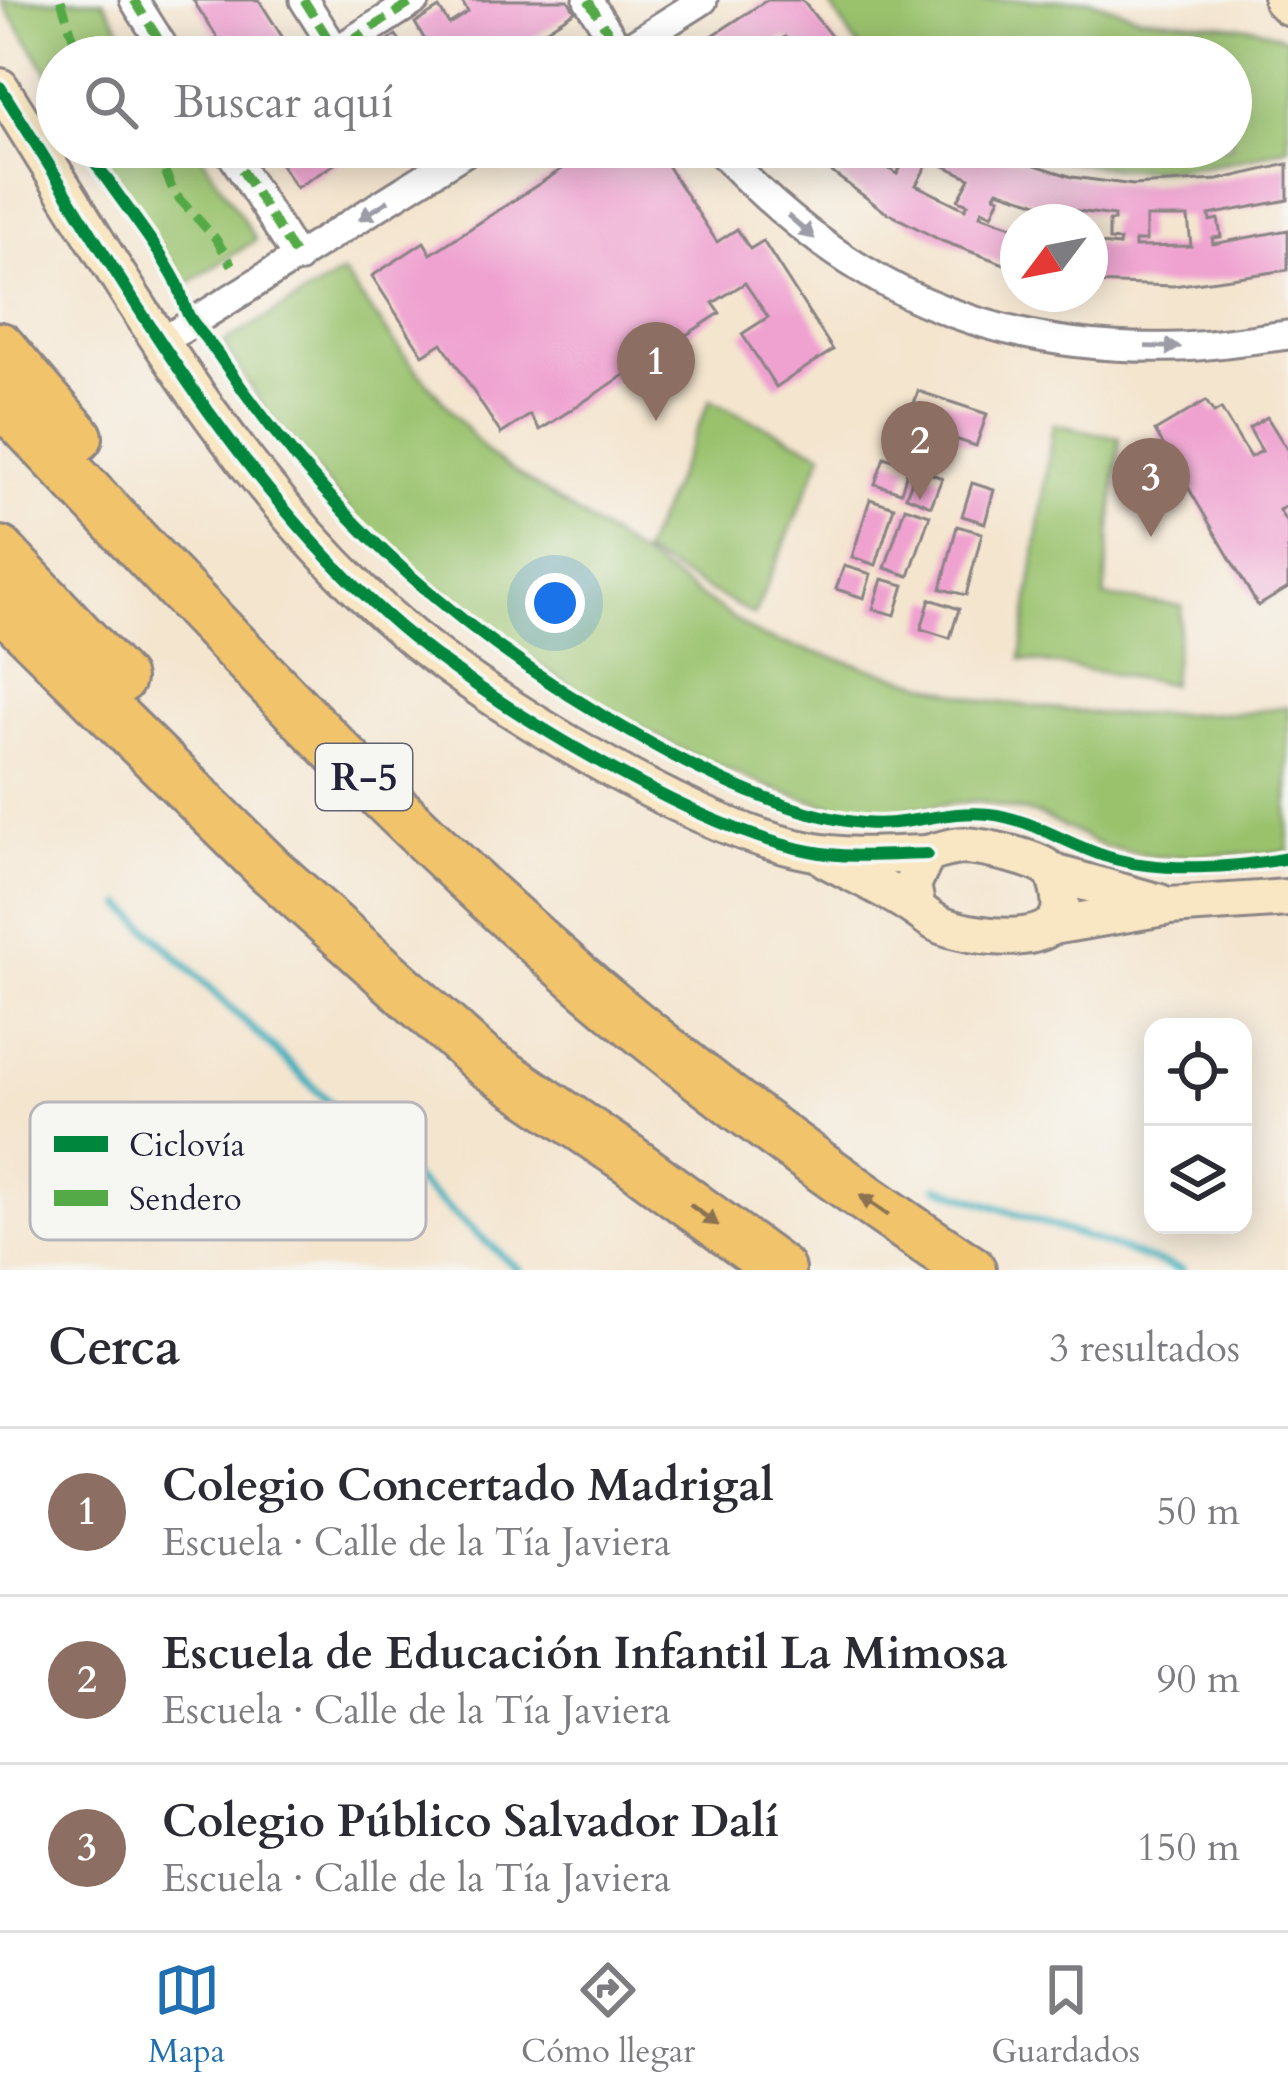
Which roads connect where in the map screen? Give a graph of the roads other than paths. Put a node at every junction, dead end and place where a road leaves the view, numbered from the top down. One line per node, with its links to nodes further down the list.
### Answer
1 (134, 0): 6 (street)
2 (304, 0): 7 (street)
3 (416, 0): 8 (street)
4 (588, 0): 9 (street)
5 (704, 0): 10 (street)
6 (157, 36)
7 (322, 36)
8 (359, 36)
9 (618, 36)
10 (653, 36)
11 (0, 87): 12 (street)
12 (36, 143)
13 (52, 168): 19 (street)
14 (240, 168): 17 (street)
15 (439, 168): 17 (street, one-way to 17)
16 (736, 168): 18 (street, one-way to 18)
17 (298, 259): 19 (street)
18 (1288, 334)
19 (163, 341): 24 (street)
20 (0, 347): 31 (highway)
21 (0, 400): 31 (highway, R-5)
22 (0, 551): 32 (highway, R-5)
23 (0, 604): 32 (highway)
24 (812, 852): 25 (street); 29 (street)
25 (927, 854): 26 (street); 29 (street)
26 (1053, 873): 28 (street); 30 (street)
27 (1288, 898): 28 (street)
28 (1170, 906): 30 (street)
29 (917, 909): 30 (street)
30 (1052, 926)
31 (758, 1121): 34 (highway, R-5, one-way to 31)
32 (629, 1159): 33 (highway, R-5, one-way to 33)
33 (780, 1270)
34 (971, 1270)

